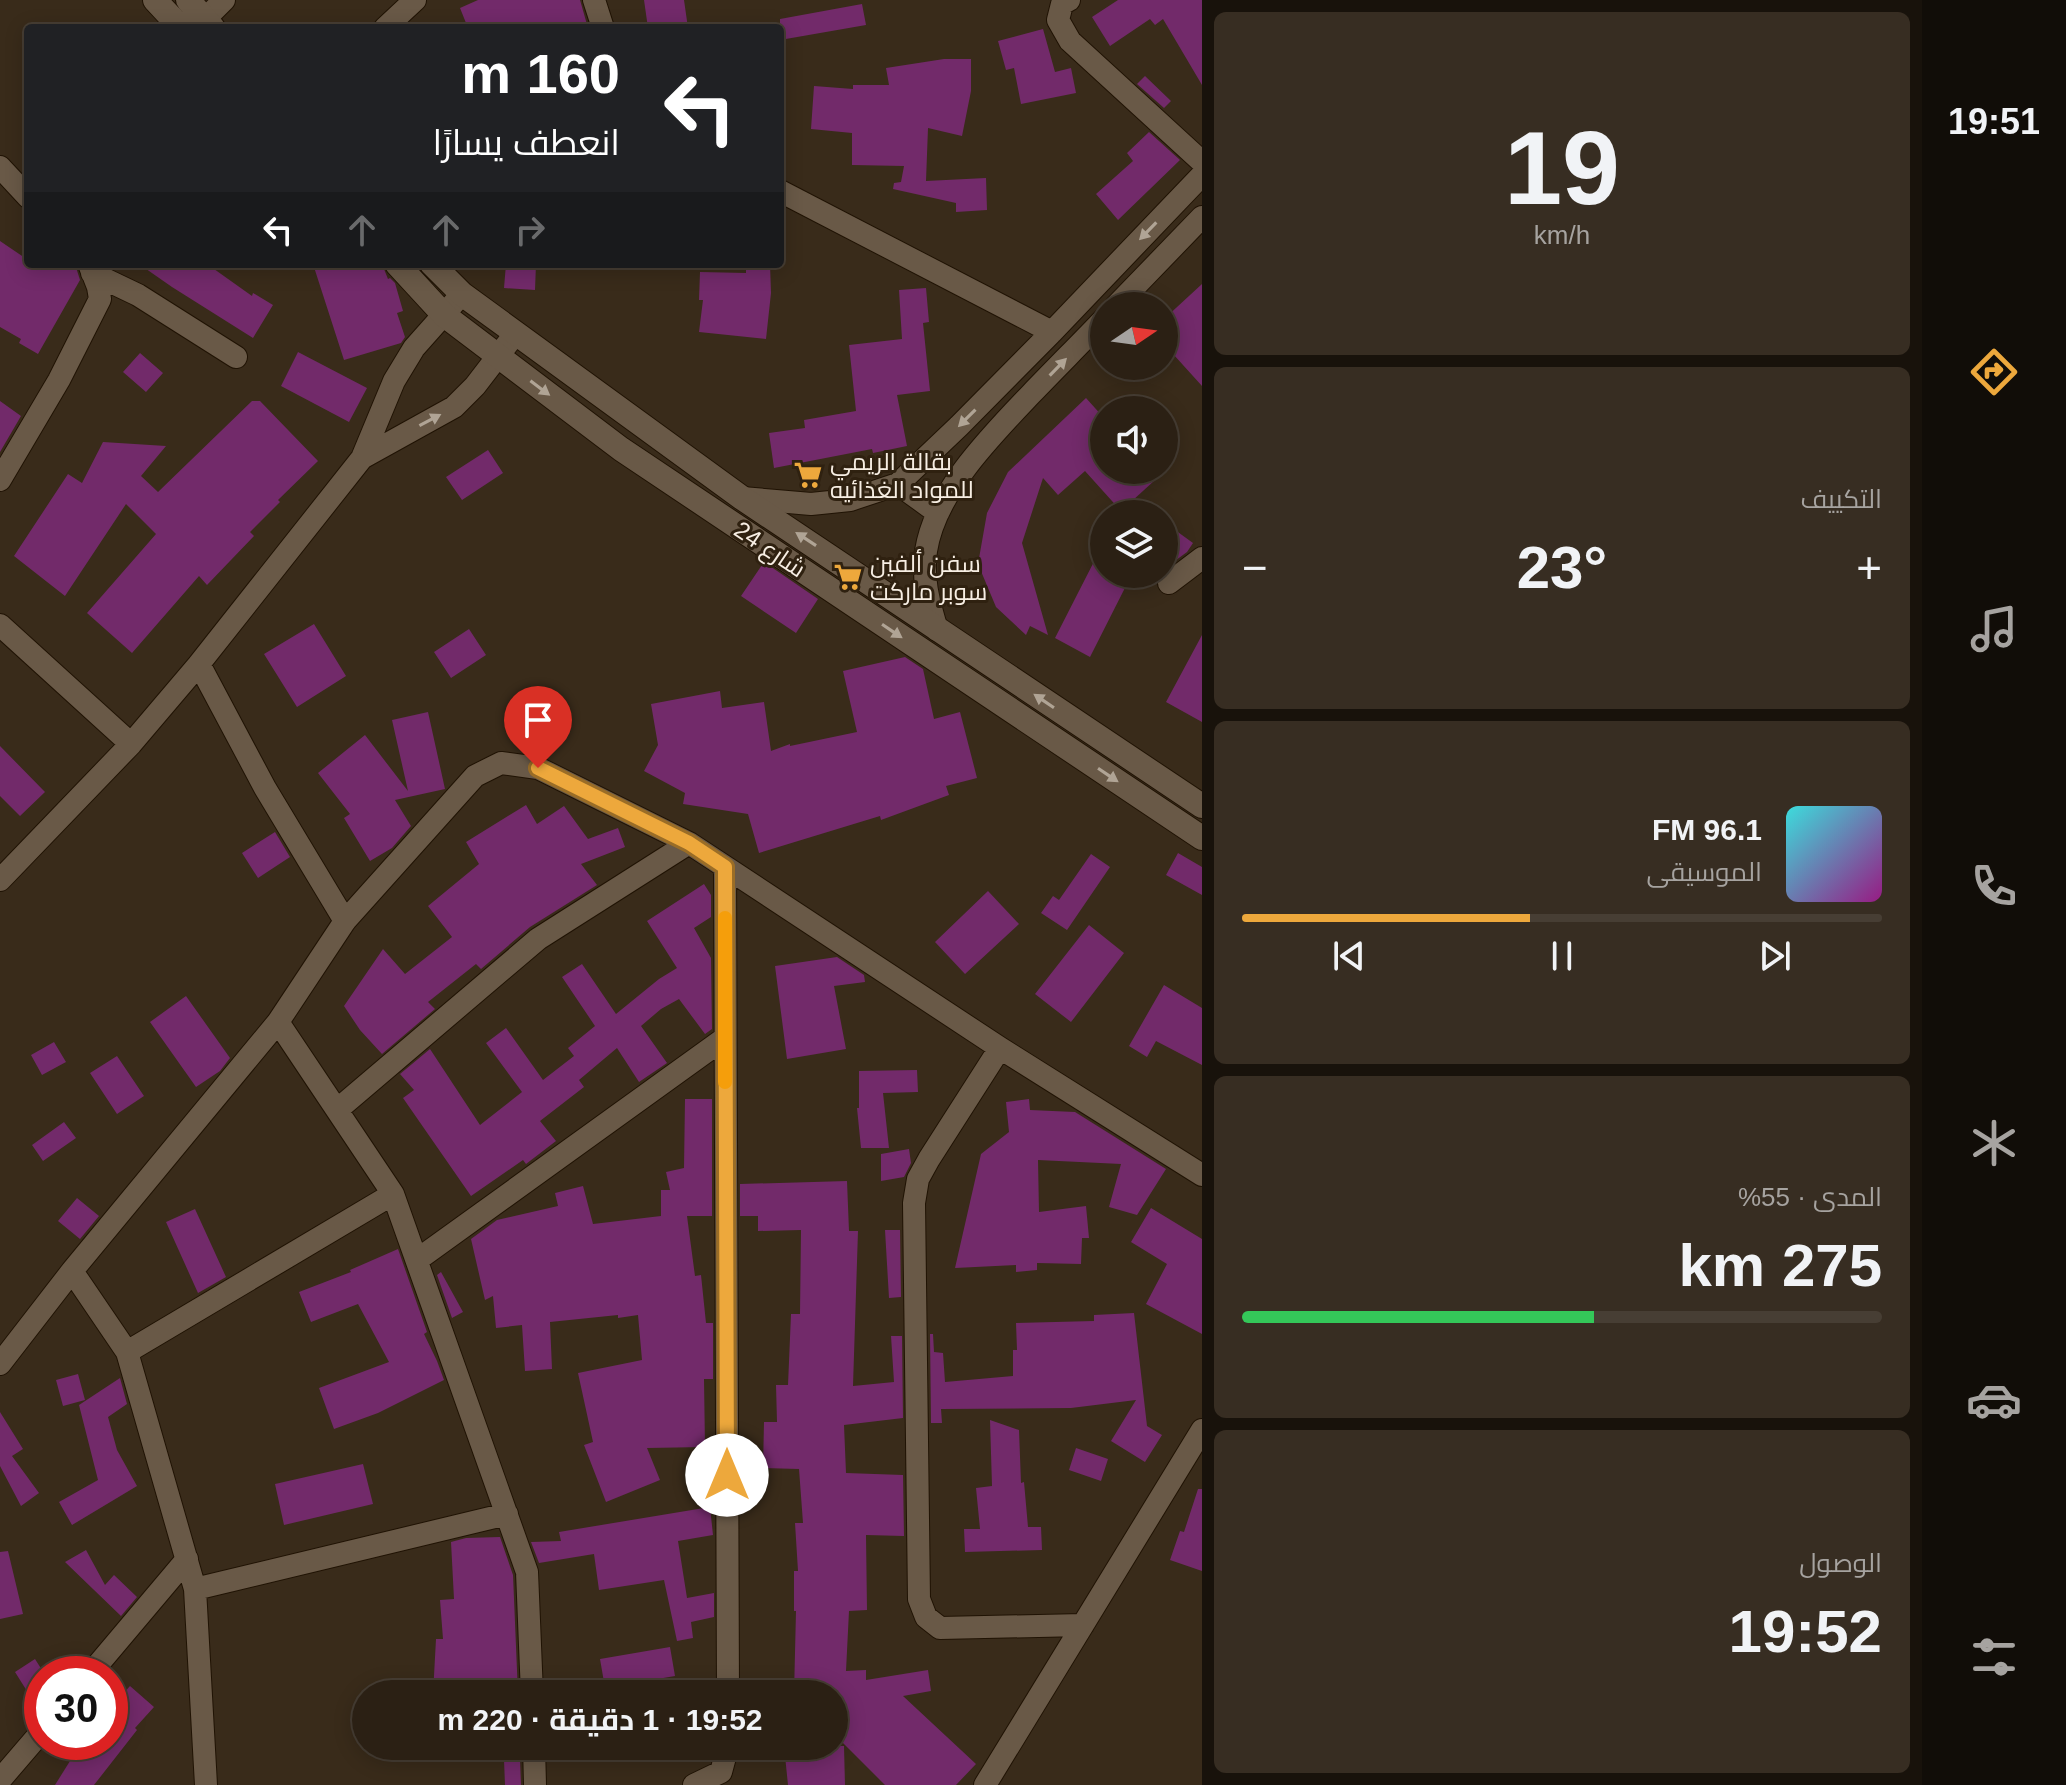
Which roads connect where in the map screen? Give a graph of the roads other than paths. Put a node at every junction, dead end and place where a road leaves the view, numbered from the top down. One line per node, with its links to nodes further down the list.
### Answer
1 (155, 0): 7 (street)
2 (188, 0): 8 (street)
3 (224, 0): 8 (street)
4 (415, 0): 9 (street)
5 (594, 0): 10 (street)
6 (1069, 0): 11 (street)
7 (177, 24)
8 (209, 24)
9 (389, 24)
10 (602, 24)
11 (1202, 162)
12 (0, 167): 14 (street)
13 (1202, 175): 23 (street, one-way to 23)
14 (24, 193)
15 (784, 193): 23 (street)
16 (1202, 217): 20 (street)
17 (401, 268): 22 (street, شارع 24)
18 (436, 268): 21 (street, شارع 24)
19 (91, 269): 26 (street); 29 (street)
20 (1130, 292)
21 (462, 294): 22 (street); 24 (street, شارع 24)
22 (444, 315): 27 (street, شارع 24); 28 (street)
23 (1052, 332): 30 (street, one-way to 30)
24 (515, 334): 27 (street); 31 (street, شارع 24)
25 (1090, 334): 32 (street, one-way to 25)
26 (236, 357)
27 (497, 357): 28 (street, one-way to 27); 40 (street, شارع 24, one-way to 40)
28 (362, 458): 37 (street)
29 (0, 480)
30 (898, 484): 31 (street); 32 (street)
31 (742, 498): 36 (street, شارع 24, one-way to 31)
32 (938, 513): 36 (street)
33 (1202, 558): 34 (street)
34 (1178, 576)
35 (0, 625): 38 (street)
36 (937, 630): 39 (street, شارع 24, one-way to 36)
37 (199, 664): 38 (street); 44 (street)
38 (131, 744): 43 (street)
39 (1202, 806)
40 (1202, 838)
41 (689, 843): 42 (street); 44 (street); 48 (street)
42 (725, 867): 46 (street); 47 (street)
43 (0, 880)
44 (345, 921): 45 (street)
45 (278, 1022): 48 (street); 52 (street)
46 (725, 1038): 51 (street); 62 (street)
47 (1000, 1048): 49 (street); 59 (street)
48 (337, 1110): 50 (street)
49 (1202, 1175)
50 (393, 1194): 51 (street); 53 (street)
51 (417, 1260): 56 (street)
52 (72, 1271): 53 (street); 54 (street)
53 (127, 1352): 57 (street)
54 (0, 1364)
55 (1202, 1430): 59 (street)
56 (507, 1514): 58 (street); 61 (street)
57 (187, 1559): 58 (street); 60 (street)
58 (195, 1589): 67 (street)
59 (1083, 1625): 70 (street)
60 (105, 1656)
61 (531, 1680)
62 (728, 1680)
63 (24, 1752): 66 (street)
64 (534, 1760): 68 (street)
65 (724, 1760): 69 (street)
66 (0, 1780)
67 (206, 1785)
68 (535, 1785)
69 (694, 1785)
70 (985, 1785)

